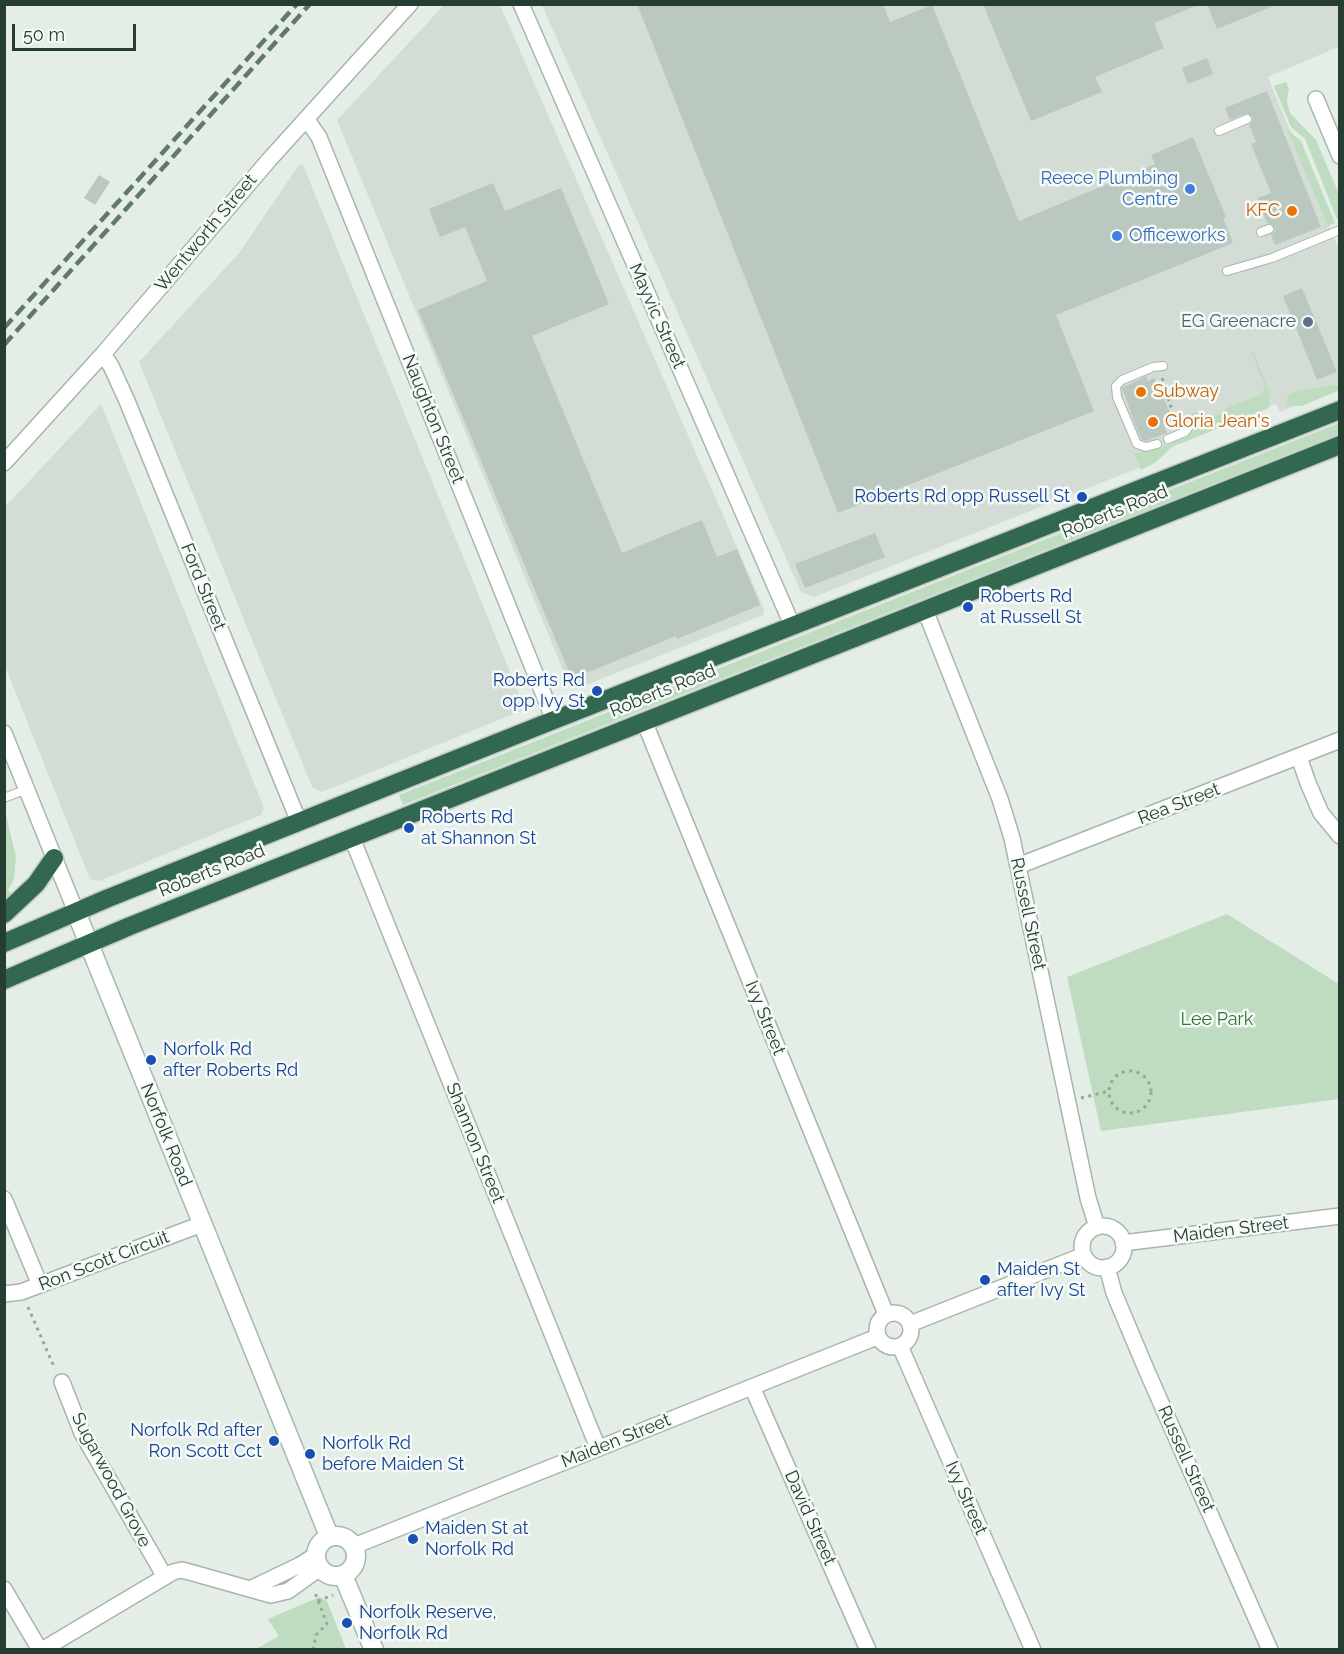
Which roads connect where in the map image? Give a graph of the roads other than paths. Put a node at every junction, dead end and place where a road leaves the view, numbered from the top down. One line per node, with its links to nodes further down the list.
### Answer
1 (410, 4): 5 (street, Wentworth Street)
2 (521, 4): 19 (street, Mayvic Street)
3 (1316, 99): 7 (street)
4 (1247, 119): 6 (lane)
5 (307, 120): 10 (street, Wentworth Street); 20 (street, Naughton Street)
6 (1219, 131)
7 (1340, 156)
8 (1340, 230): 9 (lane)
9 (1227, 271)
10 (103, 354): 17 (street, Wentworth Street); 27 (street, Ford Street)
11 (1163, 366): 15 (lane)
12 (1340, 410): 19 (highway, Roberts Road)
13 (1196, 418): 14 (lane)
14 (1168, 439)
15 (1157, 444)
16 (1340, 445): 18 (highway, Roberts Road)
17 (4, 463)
18 (925, 610): 21 (highway, Roberts Road); 31 (street, Russell Street)
19 (793, 627): 20 (highway, Roberts Road)
20 (554, 720): 27 (highway, Roberts Road)
21 (644, 721): 29 (highway, Roberts Road); 46 (street, Ivy Street)
22 (4, 733): 25 (street, Norfolk Road)
23 (1340, 740): 24 (street, Rea Street)
24 (1299, 757): 28 (street); 31 (street, Rea Street)
25 (27, 789): 26 (lane); 30 (street, Norfolk Road)
26 (4, 798)
27 (299, 822): 32 (highway, Roberts Road)
28 (1340, 836)
29 (352, 838): 35 (highway, Roberts Road); 52 (street, Shannon Street)
30 (54, 858): 32 (street, Norfolk Road); 33 (highway)
31 (1017, 866): 40 (street, Russell Street)
32 (76, 912): 34 (highway, Roberts Road); 35 (street, Norfolk Road)
33 (4, 914)
34 (4, 943)
35 (89, 944): 36 (highway, Roberts Road); 39 (street, Norfolk Road)
36 (4, 980)
37 (4, 1199): 44 (street)
38 (1339, 1220): 41 (street, Maiden Street)
39 (202, 1224): 44 (street, Ron Scott Circuit); 53 (street, Norfolk Road)
40 (1097, 1227): 41 (street); 42 (street)
41 (1123, 1243): 43 (street)
42 (1084, 1255): 43 (street); 47 (street)
43 (1107, 1267): 63 (street, Russell Street)
44 (40, 1286): 45 (street, Ron Scott Circuit)
45 (4, 1294)
46 (886, 1314): 47 (street); 48 (street)
47 (910, 1324): 49 (street)
48 (878, 1337): 49 (street); 51 (street, Maiden Street)
49 (900, 1346): 62 (street, Ivy Street)
50 (62, 1382): 57 (street, Sugarwood Grove)
51 (752, 1387): 52 (street, Maiden Street); 61 (street, David Street)
52 (598, 1448): 54 (street, Maiden Street)
53 (329, 1536): 54 (street); 55 (street)
54 (354, 1546): 56 (street)
55 (318, 1561): 56 (street); 57 (street)
56 (343, 1575): 60 (street)
57 (165, 1577): 59 (street)
58 (4, 1589): 59 (street)
59 (41, 1650)
60 (374, 1650)
61 (868, 1650)
62 (1033, 1650)
63 (1270, 1650)

